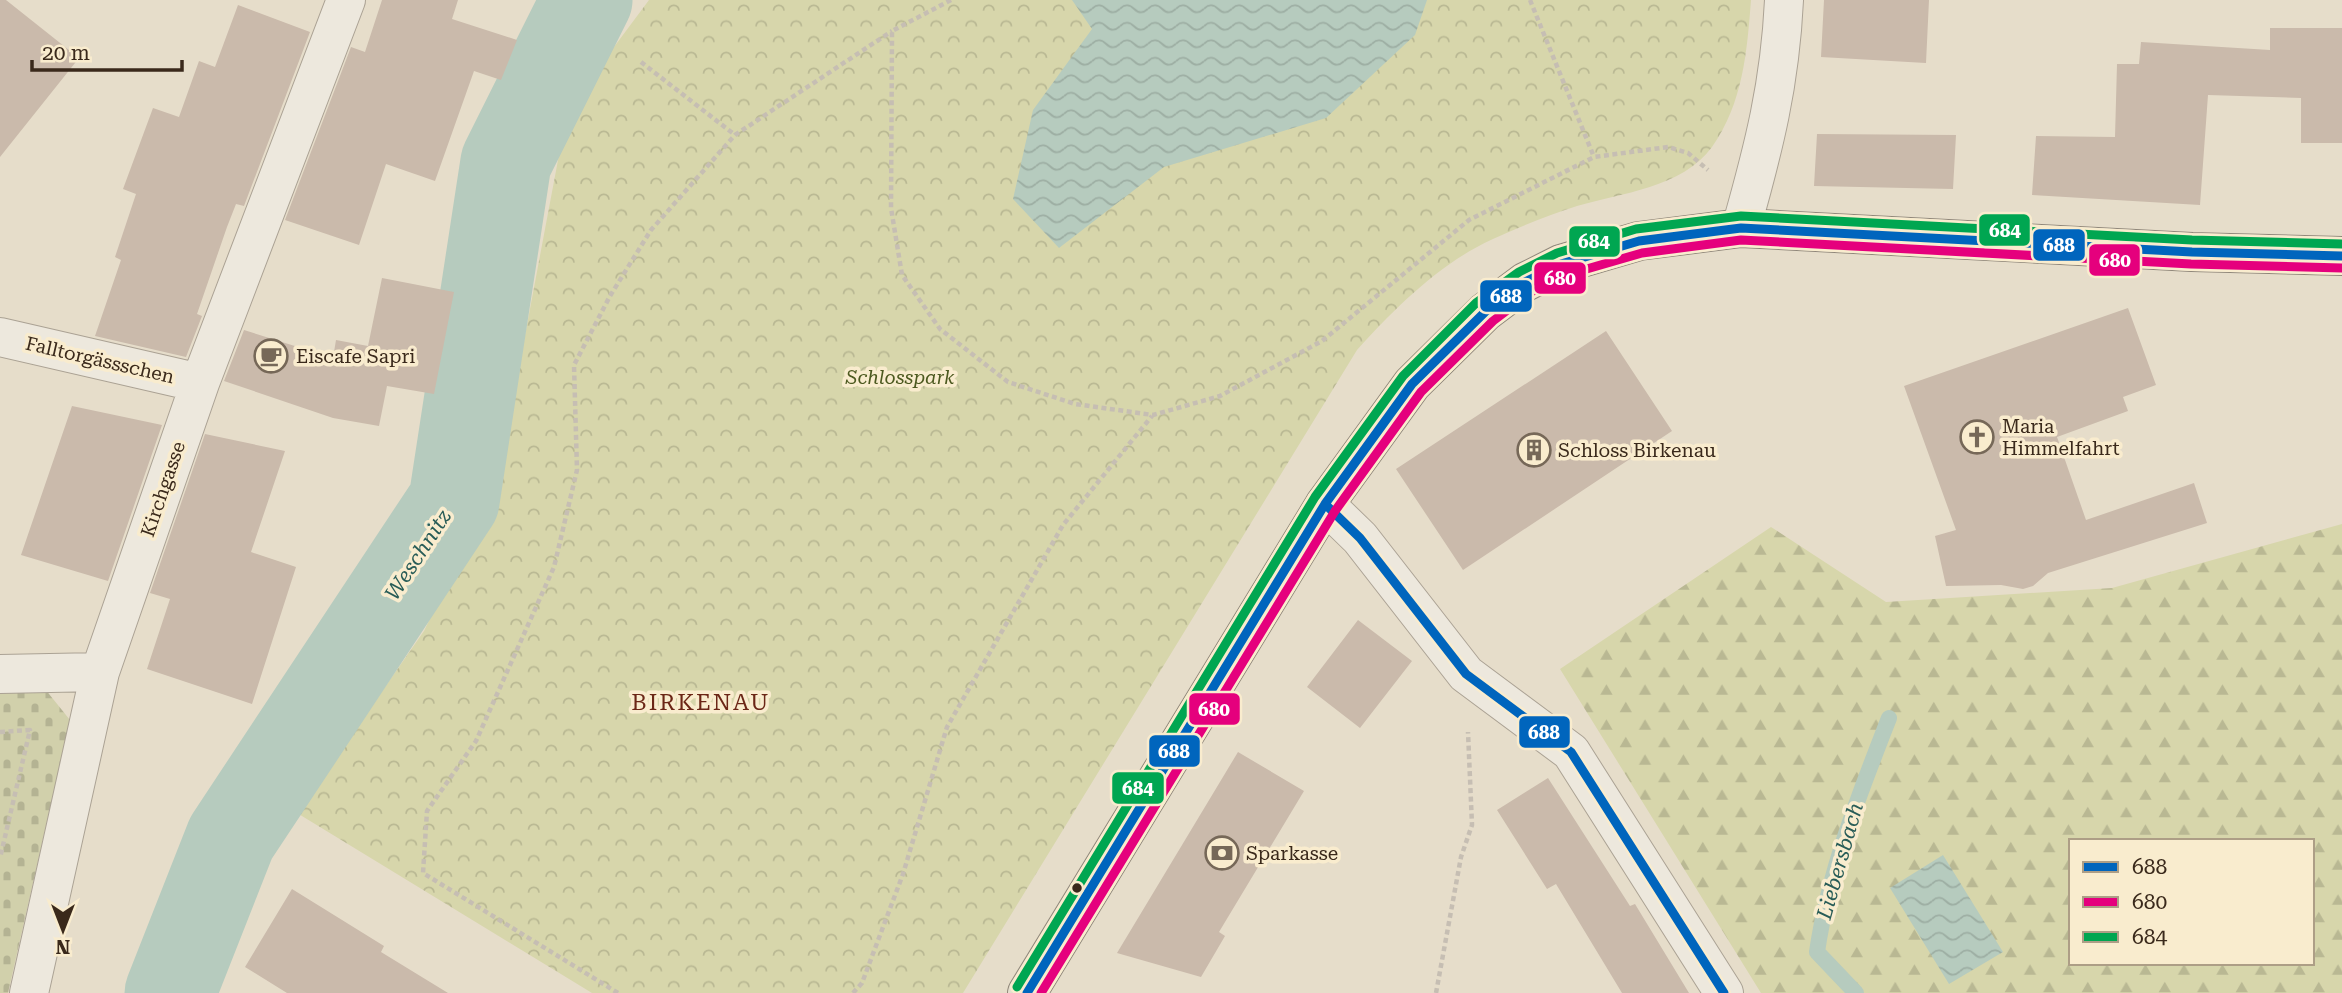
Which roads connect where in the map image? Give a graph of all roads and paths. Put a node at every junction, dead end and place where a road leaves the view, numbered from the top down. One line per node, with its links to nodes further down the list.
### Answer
1 (346, 0): 13 (street, Kirchgasse)
2 (951, 0): 5 (path)
3 (1530, 0): 8 (path)
4 (1784, 0): 10 (street)
5 (892, 30): 7 (path); 14 (path)
6 (641, 62): 7 (path)
7 (735, 135): 24 (path)
8 (1594, 157): 9 (path); 14 (path)
9 (1696, 161)
10 (1741, 228): 11 (main road); 15 (main road)
11 (2342, 256)
12 (0, 337): 13 (street, Falltorgässschen)
13 (200, 383): 16 (street, Kirchgasse)
14 (1153, 415): 25 (path)
15 (1325, 505): 18 (street); 26 (main road)
16 (100, 672): 17 (street); 23 (street, Kirchgasse)
17 (0, 674)
18 (1466, 674): 27 (path); 28 (street)
19 (0, 732): 21 (path)
20 (0, 830): 21 (path)
21 (7, 830): 22 (path)
22 (0, 858)
23 (29, 993)
24 (618, 993)
25 (853, 993)
26 (1027, 993)
27 (1436, 993)
28 (1724, 993)

